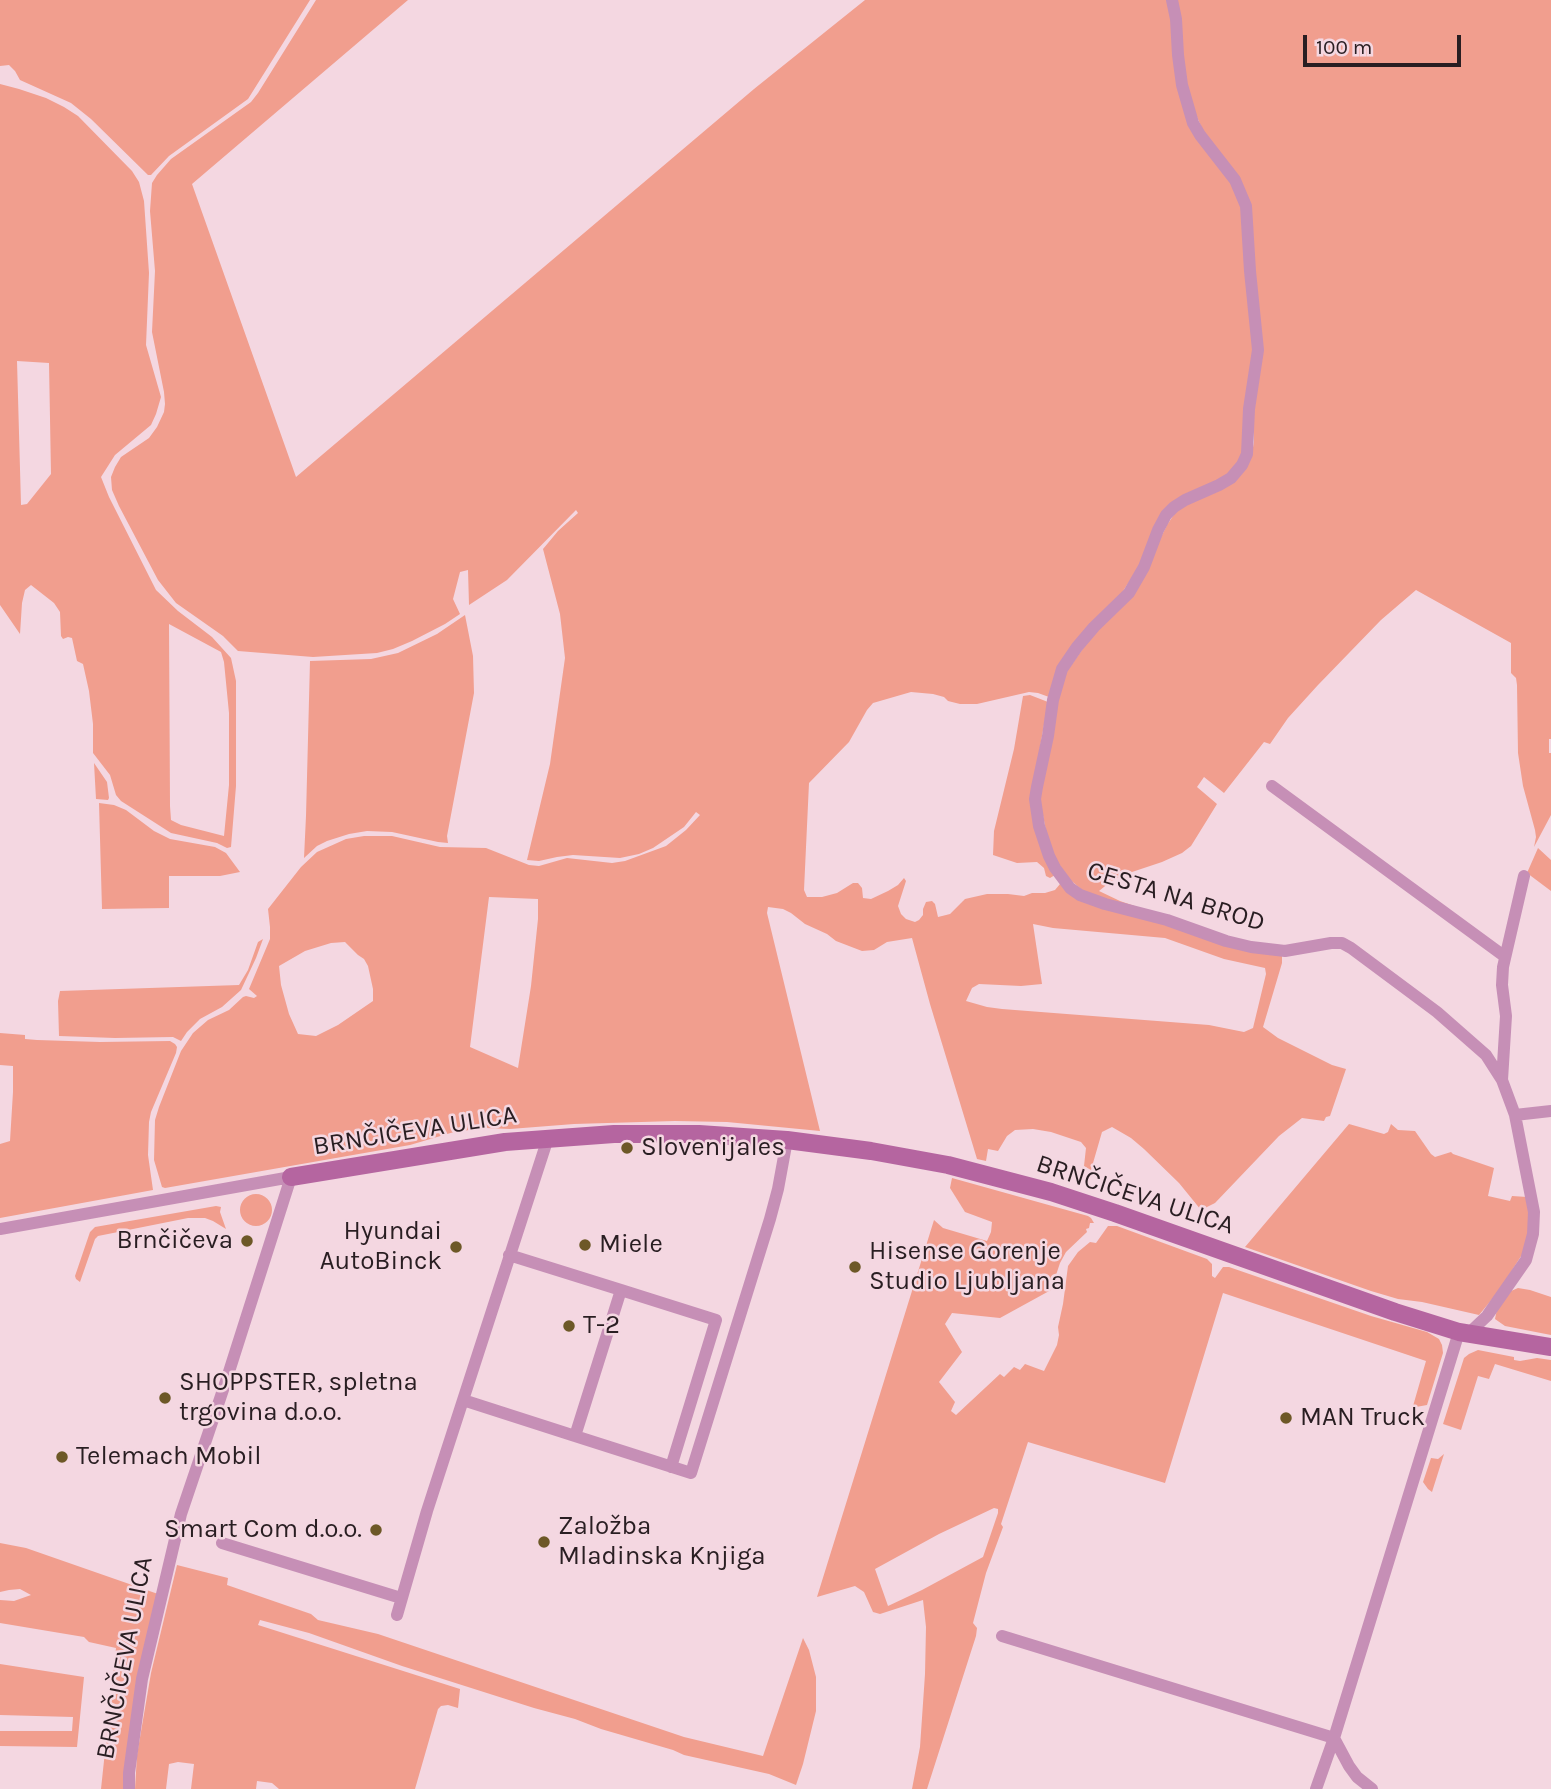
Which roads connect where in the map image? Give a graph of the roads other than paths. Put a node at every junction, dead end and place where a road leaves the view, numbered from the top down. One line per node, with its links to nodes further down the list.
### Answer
1 (1172, 0): 5 (street, CESTA NA BROD)
2 (1272, 786): 4 (street)
3 (1524, 876): 4 (street)
4 (1504, 956): 5 (street)
5 (1502, 1080): 7 (street, CESTA NA BROD)
6 (1551, 1111): 7 (street)
7 (1515, 1115): 14 (street, CESTA NA BROD)
8 (548, 1138): 9 (street, BRNČIČEVA ULICA); 10 (street, BRNČIČEVA ULICA); 12 (street, BRNČIČEVA ULICA)
9 (787, 1140): 14 (street, BRNČIČEVA ULICA); 18 (street)
10 (291, 1177): 11 (street, BRNČIČEVA ULICA); 24 (street, BRNČIČEVA ULICA)
11 (0, 1229)
12 (509, 1255): 13 (street); 16 (street, BRNČIČEVA ULICA)
13 (621, 1290): 17 (street); 18 (street)
14 (1464, 1332): 15 (street, BRNČIČEVA ULICA); 23 (street)
15 (1551, 1347)
16 (463, 1400): 17 (street); 20 (street, BRNČIČEVA ULICA)
17 (575, 1436): 18 (street)
18 (671, 1467)
19 (222, 1543): 20 (street)
20 (401, 1598): 21 (street, BRNČIČEVA ULICA)
21 (397, 1615)
22 (1002, 1636): 23 (street)
23 (1334, 1738): 25 (street); 26 (street)
24 (129, 1789)
25 (1316, 1789)
26 (1372, 1789)

